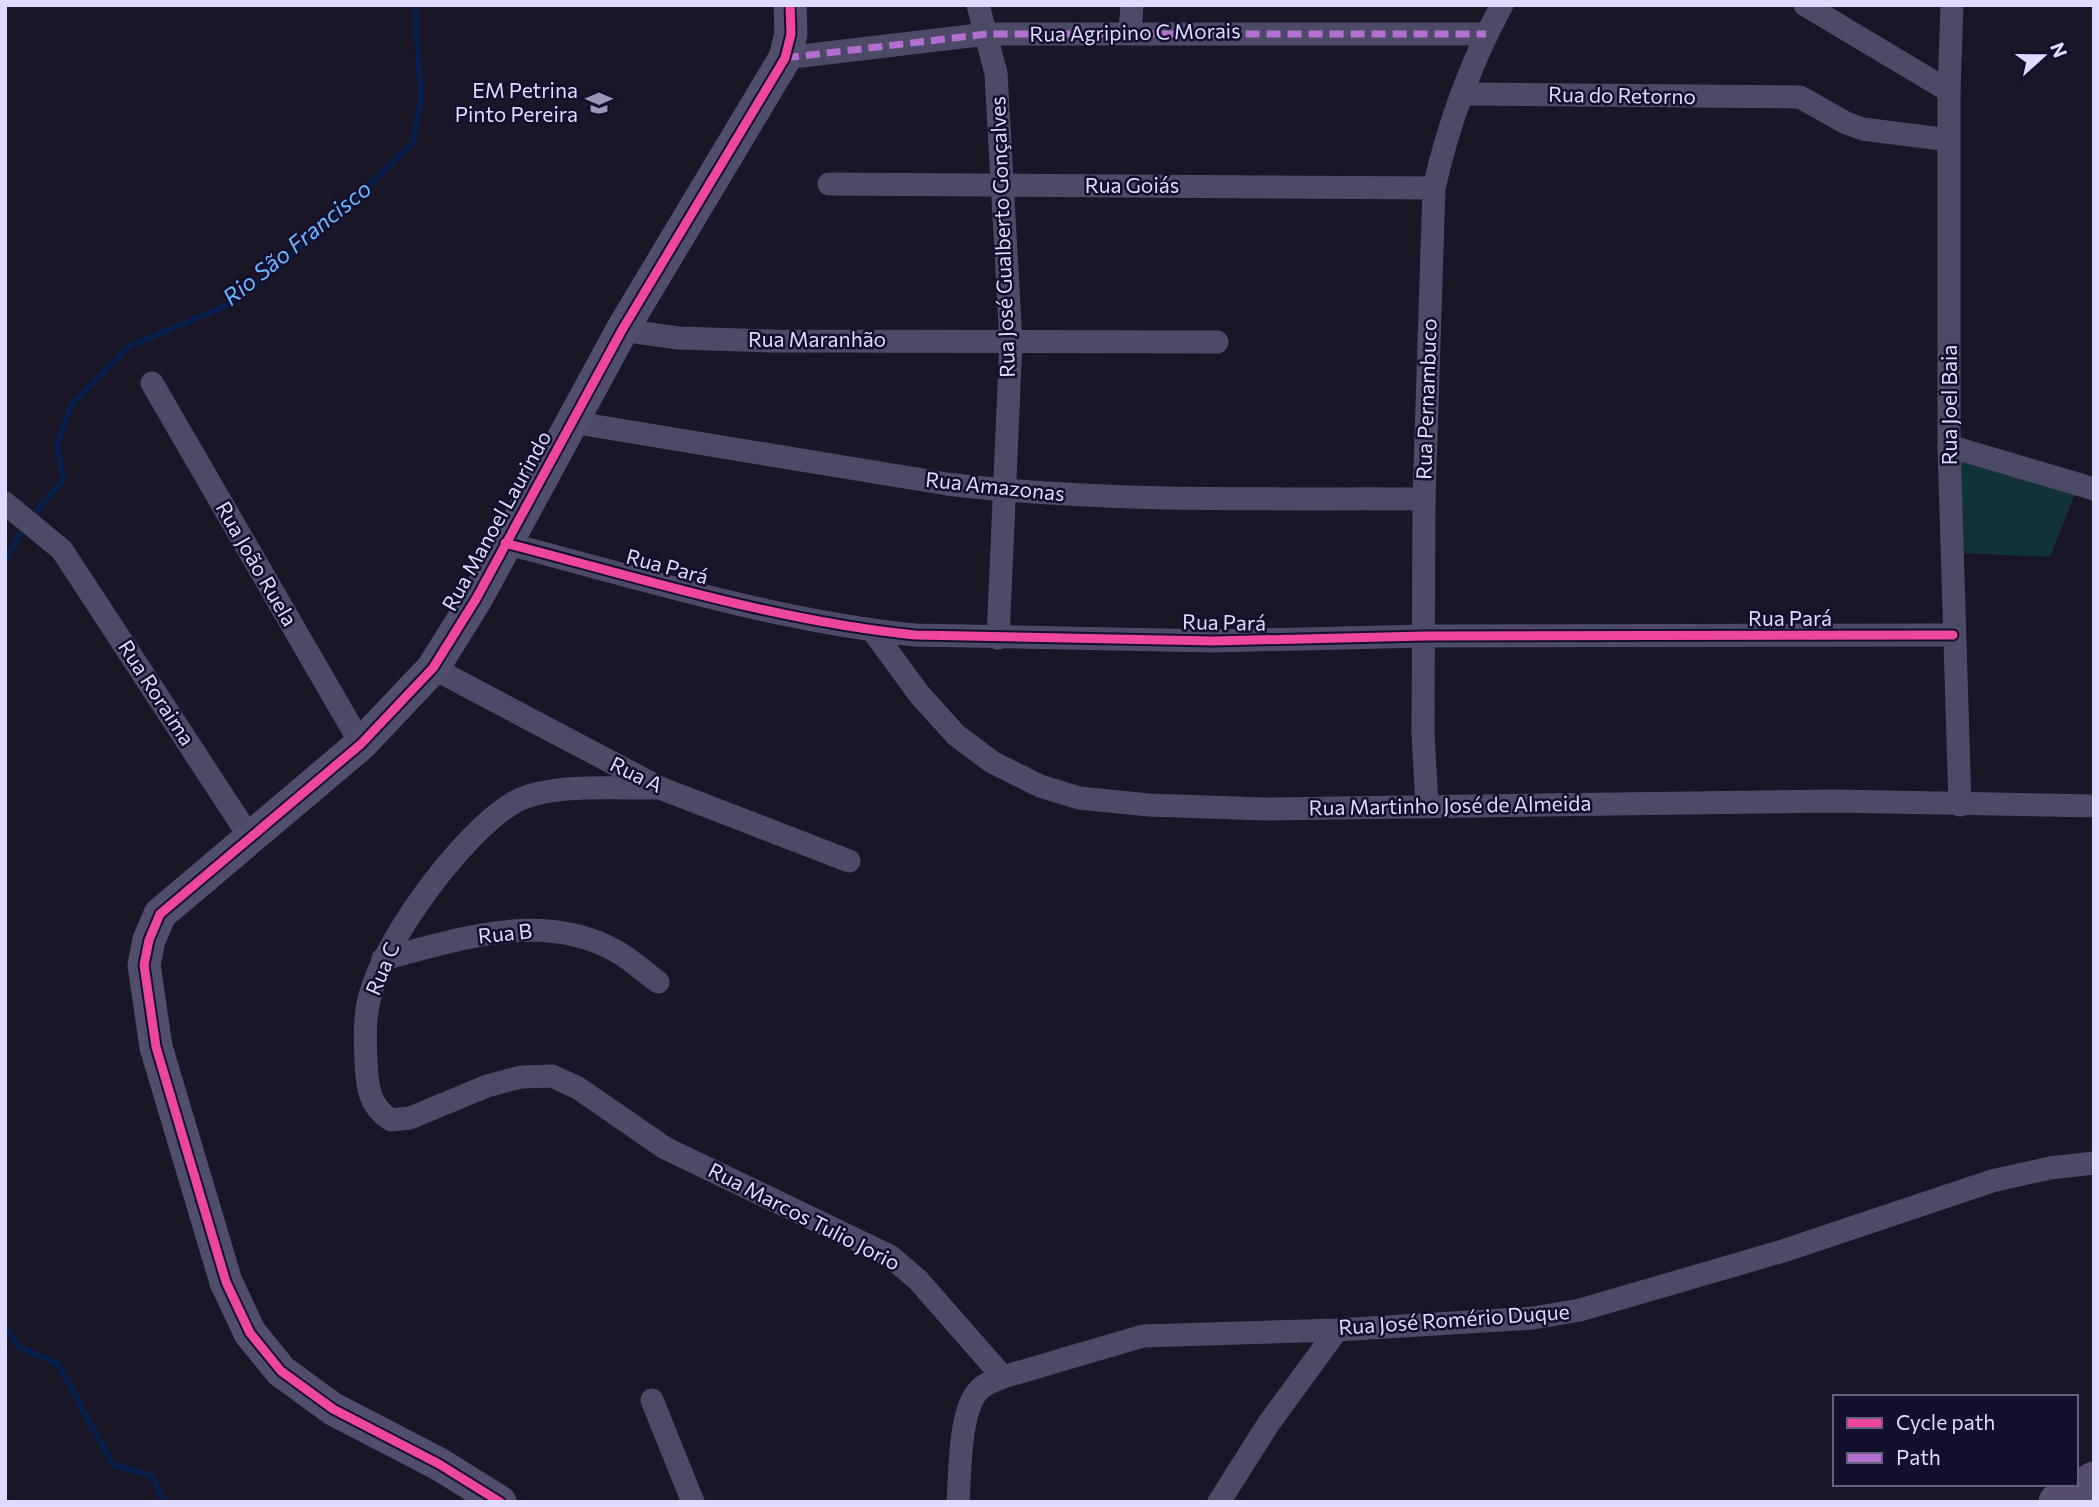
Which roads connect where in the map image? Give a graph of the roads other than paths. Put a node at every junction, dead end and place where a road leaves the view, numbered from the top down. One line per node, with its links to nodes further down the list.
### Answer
1 (978, 5): 8 (street, Rua José Gualberto Gonçalves)
2 (1132, 5): 7 (street)
3 (1502, 5): 9 (street, Rua Pernambuco)
4 (1805, 5): 11 (street)
5 (1952, 5): 11 (street, Rua Joel Baia)
6 (791, 13): 10 (street, Rua Manoel Laurindo)
7 (1130, 32): 8 (street, Rua Agripino C Morais); 9 (street, Rua Agripino C Morais)
8 (987, 34): 10 (street, Rua Agripino C Morais); 15 (street, Rua José Gualberto Gonçalves)
9 (1486, 34): 12 (street, Rua Pernambuco)
10 (785, 58): 17 (street, Rua Manoel Laurindo)
11 (1949, 91): 13 (street, Rua Joel Baia)
12 (1463, 94): 13 (street, Rua do Retorno); 16 (street, Rua Pernambuco)
13 (1949, 140): 22 (street, Rua Joel Baia)
14 (830, 184): 15 (street, Rua Goiás)
15 (1002, 184): 16 (street, Rua Goiás); 18 (street, Rua José Gualberto Gonçalves)
16 (1434, 188): 25 (street, Rua Pernambuco)
17 (622, 330): 18 (street, Rua Maranhão); 21 (street, Rua Manoel Laurindo)
18 (1011, 342): 19 (street, Rua Maranhão); 24 (street, Rua José Gualberto Gonçalves)
19 (1217, 342)
20 (152, 383): 33 (street, Rua João Ruela)
21 (571, 422): 24 (street, Rua Amazonas); 27 (street, Rua Manoel Laurindo)
22 (1949, 446): 23 (street); 29 (street, Rua Joel Baia)
23 (2094, 489)
24 (1003, 491): 25 (street, Rua Amazonas); 31 (street, Rua José Gualberto Gonçalves)
25 (1424, 499): 30 (street, Rua Pernambuco)
26 (11, 508): 38 (street, Rua Roraima)
27 (505, 543): 28 (street, Rua Pará); 32 (street, Rua Manoel Laurindo)
28 (873, 631): 31 (street, Rua Pará); 35 (street, Rua Martinho José de Almeida)
29 (1953, 635): 30 (street, Rua Pará); 36 (street, Rua Joel Baia)
30 (1425, 636): 31 (street, Rua Pará); 35 (street, Rua Pernambuco)
31 (998, 638)
32 (433, 668): 33 (street, Rua Manoel Laurindo); 34 (street, Rua A)
33 (361, 744): 38 (street, Rua Manoel Laurindo)
34 (660, 788): 39 (street, Rua A); 40 (street, Rua C)
35 (1427, 805): 36 (street, Rua Martinho José de Almeida)
36 (1959, 806): 37 (street, Rua Martinho José de Almeida)
37 (2094, 806)
38 (250, 836): 48 (street, Rua Manoel Laurindo)
39 (849, 861)
40 (383, 959): 41 (street, Rua B); 42 (street, Rua C)
41 (658, 982)
42 (578, 1088): 45 (street, Rua Marcos Tulio Jorio)
43 (2094, 1163): 44 (street, Rua José Romério Duque)
44 (1337, 1330): 45 (street, Rua José Romério Duque); 51 (street)
45 (1003, 1377): 50 (street, Rua José Romério Duque)
46 (652, 1400): 49 (street)
47 (2094, 1480): 52 (main road)
48 (500, 1502)
49 (693, 1502)
50 (958, 1502)
51 (1219, 1502)
52 (2057, 1502)

